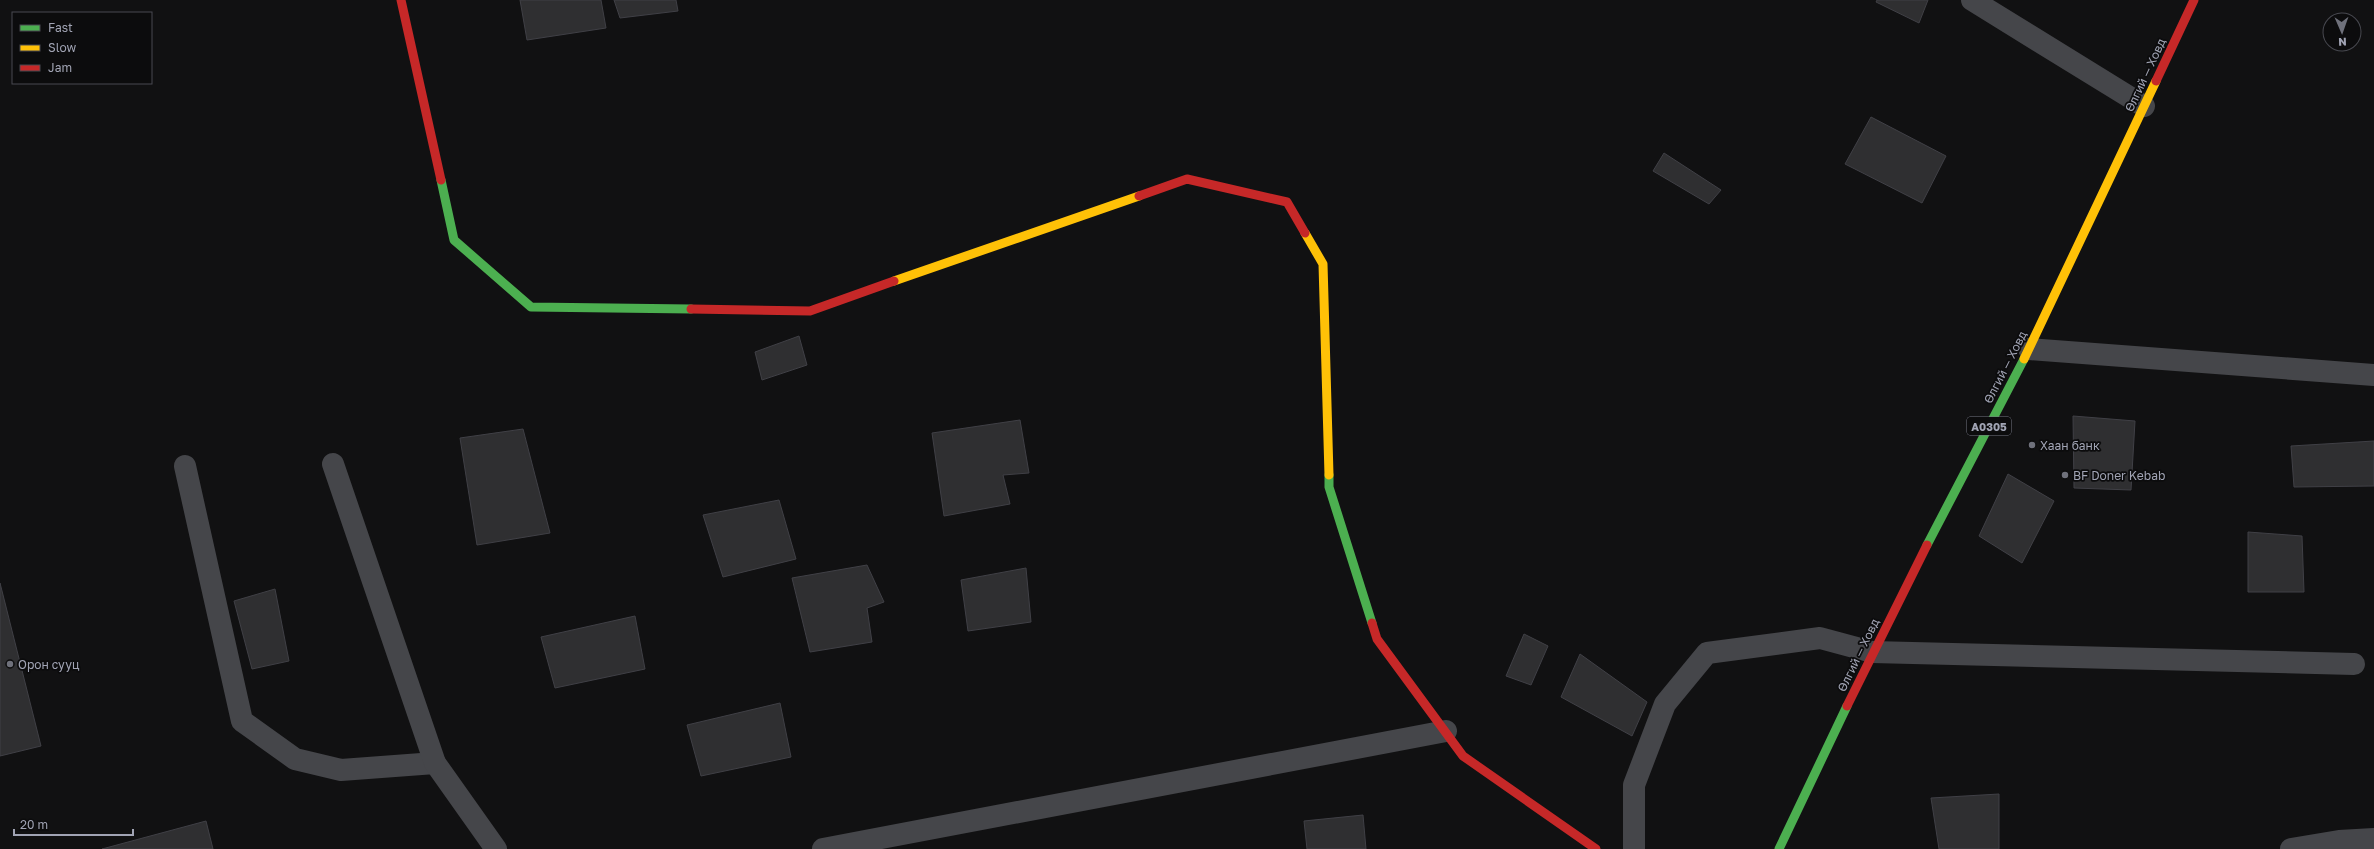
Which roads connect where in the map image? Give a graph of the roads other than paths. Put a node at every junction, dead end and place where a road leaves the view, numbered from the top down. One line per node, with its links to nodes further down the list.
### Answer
1 (401, 0): 11 (main road)
2 (1972, 0): 4 (street)
3 (2194, 0): 4 (main road, Өлгий — Ховд / A0305)
4 (2144, 106): 5 (main road, Өлгий — Ховд / A0305)
5 (2029, 349): 6 (street); 9 (main road, Өлгий — Ховд / A0305)
6 (2374, 375)
7 (333, 464): 12 (street)
8 (185, 466): 12 (street)
9 (1872, 652): 10 (street); 17 (street); 18 (main road, Өлгий — Ховд / A0305)
10 (2354, 664)
11 (1446, 731): 15 (street); 16 (main road)
12 (436, 763): 14 (street)
13 (2374, 839): 19 (street)
14 (496, 849)
15 (823, 849)
16 (1596, 849)
17 (1634, 849)
18 (1779, 849)
19 (2291, 849)

